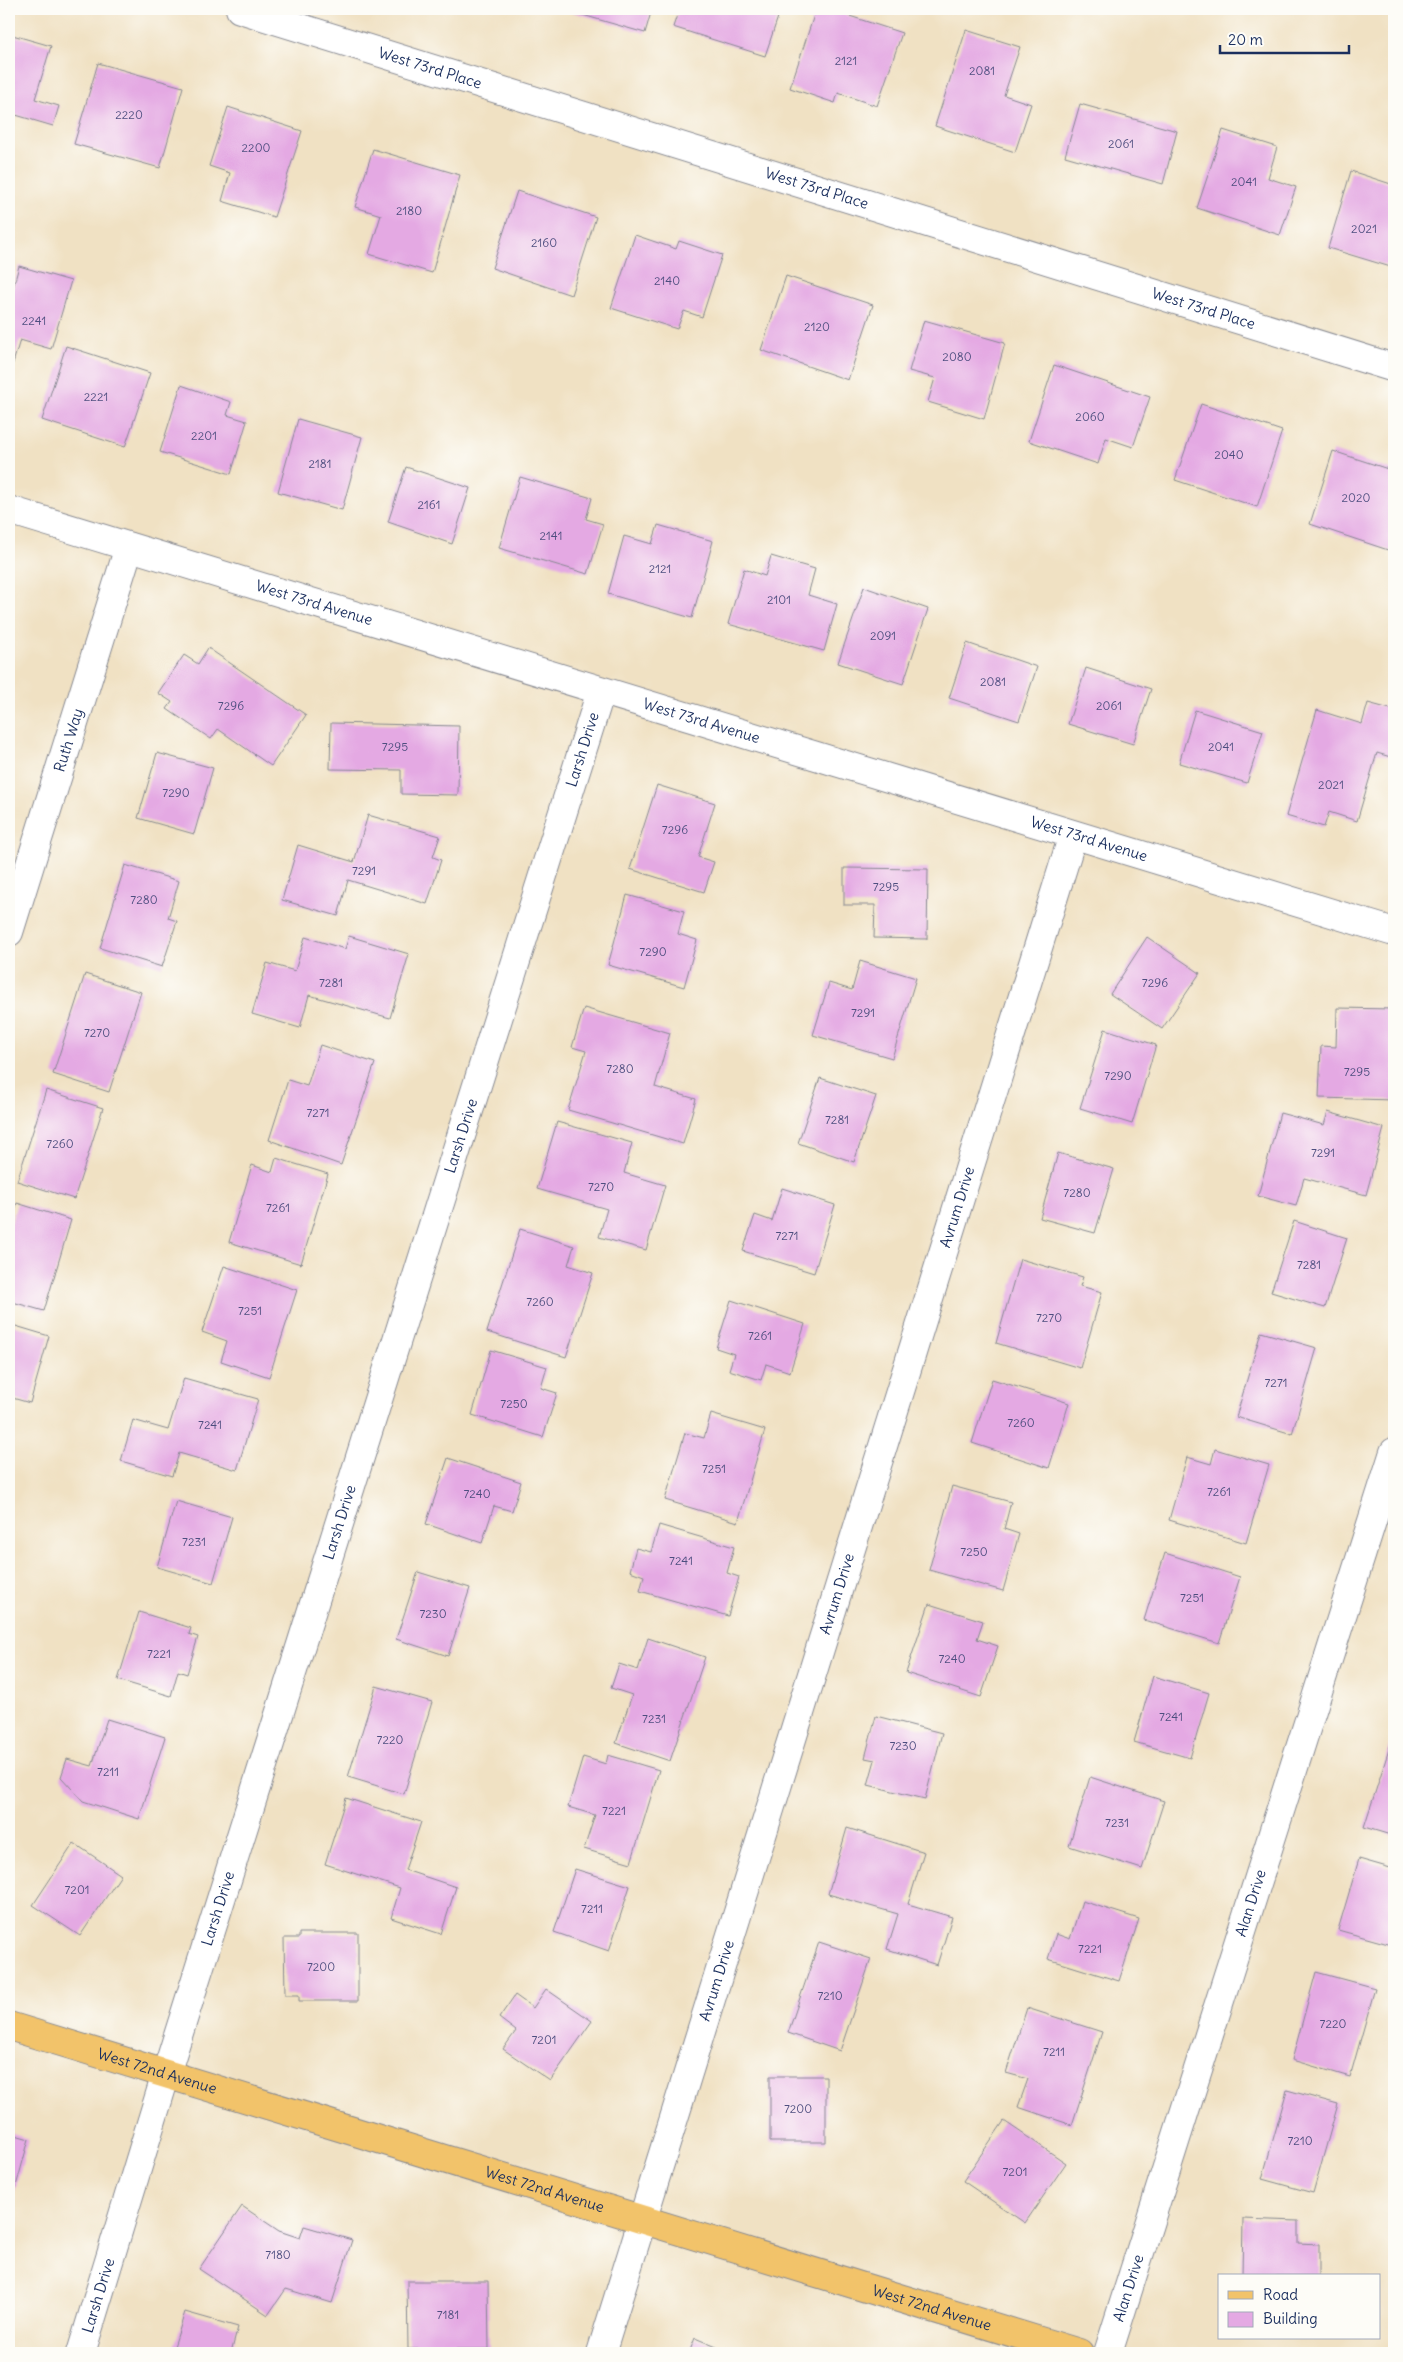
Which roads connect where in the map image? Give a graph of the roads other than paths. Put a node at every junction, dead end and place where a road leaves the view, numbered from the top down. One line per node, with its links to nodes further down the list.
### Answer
1 (240, 9): 2 (street, West 73rd Place)
2 (1394, 368)
3 (9, 510): 4 (street, West 73rd Avenue)
4 (129, 547): 5 (street, West 73rd Avenue); 7 (street, Ruth Way)
5 (601, 691): 6 (street, West 73rd Avenue); 11 (street, Larsh Drive)
6 (1073, 835): 8 (street, West 73rd Avenue); 12 (street, Avrum Drive)
7 (9, 932)
8 (1394, 932)
9 (1394, 1452): 16 (street, Alan Drive)
10 (9, 2026): 11 (main road, West 72nd Avenue)
11 (166, 2074): 12 (main road, West 72nd Avenue); 13 (street, Larsh Drive)
12 (643, 2220): 14 (street, Avrum Drive); 15 (main road, West 72nd Avenue)
13 (82, 2353)
14 (601, 2353)
15 (1079, 2353)
16 (1108, 2353)

